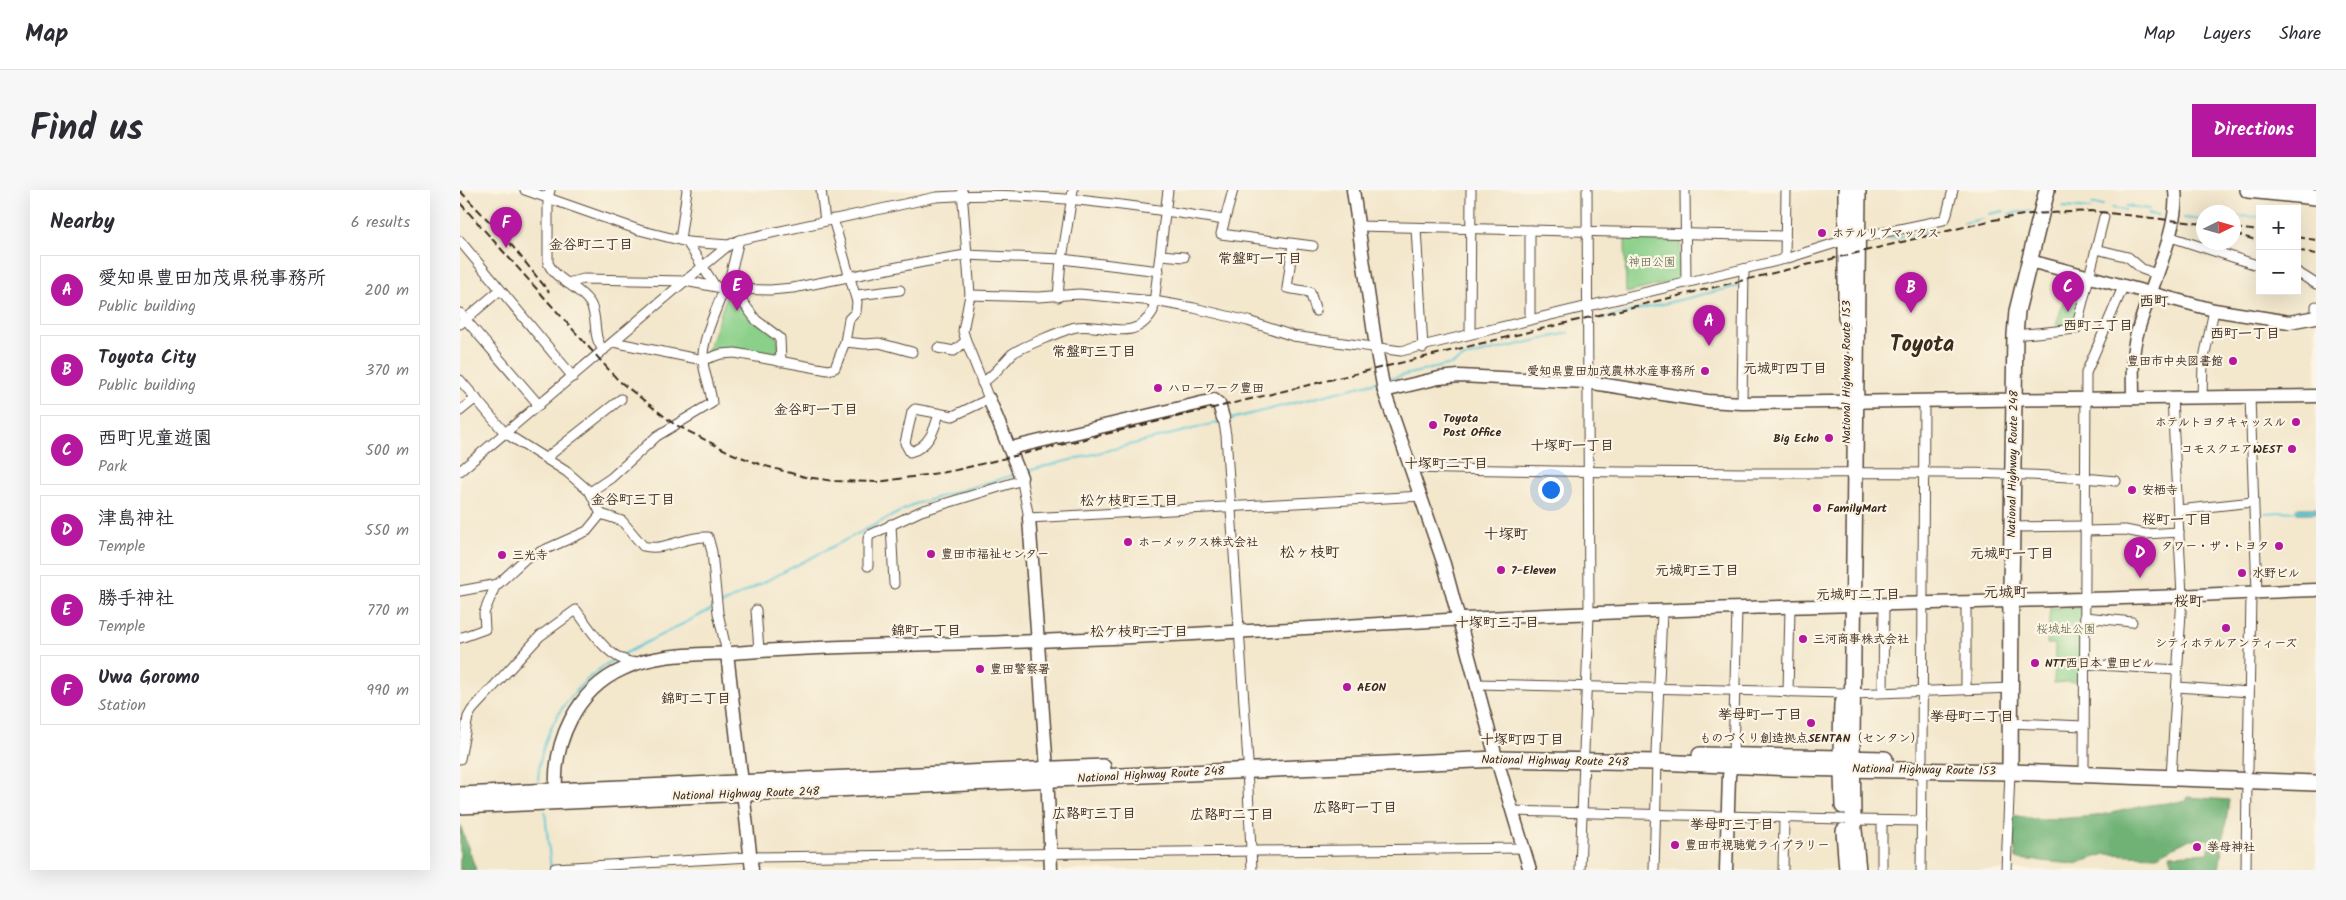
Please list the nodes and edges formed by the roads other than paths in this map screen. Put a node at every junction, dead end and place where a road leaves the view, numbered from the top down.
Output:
1 (525, 190) edge
2 (687, 190) edge
3 (821, 190) edge
4 (1168, 190) edge
5 (1233, 190) edge
6 (1352, 190) edge
7 (1471, 190) edge
8 (1587, 190) edge
9 (1685, 190) edge
10 (1786, 190) edge
11 (1846, 190) edge
12 (1858, 190) edge
13 (1953, 190) edge
14 (2047, 190) edge
15 (2175, 190) edge
16 (2248, 190) edge
17 (2253, 190) edge
18 (962, 192) edge
19 (1072, 194) edge
20 (549, 195) edge
21 (2316, 197) edge
22 (1166, 210) junction
23 (2104, 217) dead end
24 (829, 220) junction
25 (1224, 220) junction
26 (1357, 226) junction
27 (1416, 228) junction
28 (1471, 229) junction
29 (1530, 230) junction
30 (1588, 231) junction
31 (1686, 234) junction
32 (1785, 236) junction
33 (2168, 236) junction
34 (1851, 239) junction
35 (738, 240) junction
36 (460, 241) edge
37 (683, 241) junction
38 (1293, 244) junction
39 (729, 245) junction
40 (1313, 246) dead end
41 (2096, 249) junction
42 (966, 255) junction
43 (1161, 255) junction
44 (1184, 257) dead end
45 (1062, 259) junction
46 (1785, 259) junction
47 (2030, 261) junction
48 (2256, 265) edge
49 (703, 267) junction
50 (1744, 269) junction
51 (1159, 272) junction
52 (2156, 274) junction
53 (2301, 275) edge
54 (849, 276) junction
55 (2090, 277) junction
56 (685, 281) junction
57 (567, 283) junction
58 (1686, 283) junction
59 (2316, 284) edge
60 (2123, 287) junction
61 (725, 288) junction
62 (500, 290) junction
63 (900, 290) dead end
64 (2150, 294) junction
65 (857, 295) junction
66 (970, 295) junction
67 (1058, 297) junction
68 (1154, 301) junction
69 (2316, 306) edge
70 (1587, 307) junction
71 (2214, 310) junction
72 (1316, 311) dead end
73 (2316, 312) edge
74 (2316, 317) edge
75 (462, 319) edge
76 (1530, 319) junction
77 (1470, 334) junction
78 (2015, 335) junction
79 (613, 342) junction
80 (845, 342) junction
81 (966, 342) junction
82 (1376, 347) junction
83 (938, 348) dead end
84 (1423, 348) junction
85 (604, 350) junction
86 (912, 352) dead end
87 (703, 360) junction
88 (781, 362) junction
89 (573, 377) junction
90 (460, 380) edge
91 (1587, 382) junction
92 (982, 383) junction
93 (1384, 391) junction
94 (2316, 396) edge
95 (2172, 397) junction
96 (2202, 397) junction
97 (2250, 397) junction
98 (476, 398) junction
99 (622, 398) dead end
100 (2133, 398) junction
101 (989, 399) junction
102 (2087, 399) junction
103 (2013, 400) junction
104 (1851, 401) junction
105 (1924, 402) junction
106 (1742, 403) junction
107 (539, 405) junction
108 (460, 411) edge
109 (938, 413) junction
110 (1224, 421) joint
111 (505, 434) junction
112 (1011, 448) junction
113 (546, 458) junction
114 (1412, 468) junction
115 (460, 470) edge
116 (1587, 471) junction
117 (1850, 472) junction
118 (1924, 472) junction
119 (2013, 474) junction
120 (1022, 478) junction
121 (2085, 478) junction
122 (2116, 481) dead end
123 (590, 492) junction
124 (1422, 496) junction
125 (2253, 502) junction
126 (1231, 507) junction
127 (2178, 510) junction
128 (601, 514) junction
129 (1029, 518) junction
130 (891, 524) junction
131 (2013, 527) junction
132 (2085, 529) junction
133 (2179, 532) junction
134 (868, 566) dead end
135 (496, 584) junction
136 (894, 584) dead end
137 (2316, 590) edge
138 (460, 591) edge
139 (2254, 592) junction
140 (2182, 596) junction
141 (2011, 600) junction
142 (2084, 600) junction
143 (1924, 603) junction
144 (1966, 603) junction
145 (1849, 604) junction
146 (1884, 604) junction
147 (1790, 608) junction
148 (1737, 609) junction
149 (756, 610) dead end
150 (1662, 612) junction
151 (1588, 615) junction
152 (2086, 617) junction
153 (1459, 620) junction
154 (2132, 622) dead end
155 (1238, 632) junction
156 (460, 638) edge
157 (1038, 641) junction
158 (759, 650) junction
159 (727, 653) junction
160 (638, 663) junction
161 (2083, 664) junction
162 (2177, 670) junction
163 (1477, 684) junction
164 (1586, 687) junction
165 (2177, 687) junction
166 (2012, 688) junction
167 (1660, 689) junction
168 (1966, 689) junction
169 (1923, 690) junction
170 (1735, 691) junction
171 (1788, 692) junction
172 (1883, 692) junction
173 (2249, 692) junction
174 (1848, 694) junction
175 (2011, 723) junction
176 (2084, 726) junction
177 (1496, 754) junction
178 (1584, 756) junction
179 (1657, 758) junction
180 (460, 759) edge
181 (1732, 761) junction
182 (1847, 764) junction
183 (1922, 764) junction
184 (1247, 765) junction
185 (2084, 766) junction
186 (2011, 767) junction
187 (2171, 772) junction
188 (2316, 773) edge
189 (2247, 774) junction
190 (1048, 775) junction
191 (2316, 783) edge
192 (744, 788) junction
193 (556, 791) junction
194 (460, 795) edge
195 (460, 806) edge
196 (1512, 811) junction
197 (1583, 812) junction
198 (1656, 814) junction
199 (1728, 816) junction
200 (1784, 818) junction
201 (1848, 819) junction
202 (1882, 821) junction
203 (1922, 821) junction
204 (1523, 848) junction
205 (1251, 852) junction
206 (1052, 854) junction
207 (751, 864) edge
208 (555, 868) dead end
209 (1051, 870) edge
210 (1252, 870) edge
211 (1530, 870) edge
212 (1580, 870) edge
213 (1654, 870) edge
214 (1726, 870) edge
215 (1783, 870) edge
216 (1847, 870) edge
217 (1858, 870) edge
218 (1882, 870) edge
219 (1921, 870) edge
220 (2006, 870) edge
221 (2246, 870) edge

1 - 20 street
2 - 37 street
3 - 24 street
4 - 22 street
5 - 25 street
6 - 26 street
7 - 28 street
8 - 30 street
9 - 31 street
10 - 32 street
11 - 34 highway, National Highway Route 153
12 - 34 highway, National Highway Route 153
13 - 34 street
14 - 47 highway, National Highway Route 248
15 - 33 street
16 - 17 highway
17 - 21 highway
18 - 19 street
18 - 24 street
18 - 42 street
19 - 22 street
19 - 45 street
20 - 37 street
20 - 57 street
22 - 25 street
22 - 43 street
23 - 41 street
24 - 35 street
24 - 54 street
25 - 38 street
26 - 27 street
26 - 82 street
27 - 28 street
27 - 84 street
28 - 29 street
28 - 77 street
29 - 30 street
29 - 76 street
30 - 31 street
30 - 70 street
31 - 32 street
31 - 58 street
32 - 46 street
33 - 48 street
33 - 52 street
34 - 46 street
34 - 104 highway, National Highway Route 153
35 - 39 street
35 - 61 street
36 - 62 street
37 - 39 street
37 - 49 street
38 - 40 street
38 - 72 street
39 - 49 street
41 - 52 street
41 - 55 street
42 - 45 street
42 - 54 street
42 - 66 street
43 - 44 street
43 - 51 street
45 - 51 street
45 - 67 street
46 - 50 street
47 - 55 street
47 - 78 highway, National Highway Route 248
49 - 56 street
49 - 61 street
50 - 58 street
50 - 106 street
51 - 68 street
52 - 64 street
53 - 59 street
54 - 61 street
54 - 65 street
55 - 60 street
55 - 78 street
56 - 57 street
56 - 61 street
56 - 79 street
57 - 85 street
58 - 70 street
60 - 64 street
60 - 102 street
61 - 87 street
61 - 88 street
62 - 75 street
62 - 89 street
63 - 65 street
64 - 71 street
64 - 100 street
65 - 80 street
66 - 67 street
66 - 81 street
67 - 68 street
68 - 82 street
68 - 92 street
69 - 73 street
70 - 76 street
70 - 91 street
71 - 74 street
71 - 96 street
75 - 107 street
76 - 77 street
77 - 84 street
78 - 103 highway, National Highway Route 248
79 - 85 street
79 - 87 street
80 - 86 street
80 - 88 street
81 - 83 street
81 - 92 street
82 - 84 street
82 - 93 street
85 - 89 street
87 - 88 street
87 - 123 street
89 - 107 street
90 - 98 street
91 - 93 street
91 - 106 street
91 - 116 street
92 - 101 street
93 - 114 street
94 - 97 street
95 - 96 street
95 - 100 street
95 - 127 street
96 - 97 street
97 - 125 street
98 - 108 street
98 - 111 street
99 - 113 street
100 - 102 street
101 - 109 street
101 - 112 street
102 - 103 street
102 - 121 street
103 - 105 street
103 - 119 highway, National Highway Route 248
104 - 105 street
104 - 106 street
104 - 117 highway, National Highway Route 153
105 - 118 street
107 - 111 street
109 - 109 street
110 - 112 street
110 - 126 street
111 - 113 street
111 - 115 street
112 - 120 street
113 - 123 street
114 - 116 street
114 - 124 street
116 - 117 street
116 - 151 street
117 - 118 street
117 - 145 highway, National Highway Route 153
118 - 119 street
118 - 143 street
119 - 121 street
119 - 131 highway, National Highway Route 248
120 - 129 street
120 - 130 street
121 - 122 street
121 - 132 street
123 - 128 street
124 - 126 street
124 - 153 street
125 - 127 street
125 - 139 street
126 - 129 street
126 - 155 street
127 - 133 street
128 - 135 street
128 - 159 street
129 - 157 street
130 - 134 street
130 - 136 street
131 - 132 street
131 - 141 highway, National Highway Route 248
132 - 133 street
132 - 142 street
133 - 140 street
135 - 138 street
135 - 156 street
137 - 139 street
139 - 140 street
139 - 173 street
140 - 142 street
140 - 162 street
141 - 142 street
141 - 144 street
141 - 166 highway, National Highway Route 248
142 - 152 street
143 - 144 street
143 - 146 street
143 - 169 street
144 - 168 street
145 - 146 street
145 - 147 street
145 - 174 highway, National Highway Route 153
146 - 172 street
147 - 148 street
147 - 171 street
148 - 150 street
148 - 170 street
149 - 158 street
150 - 151 street
150 - 167 street
151 - 153 street
151 - 164 street
152 - 154 street
152 - 161 street
153 - 155 street
153 - 163 street
155 - 157 street
155 - 184 street
157 - 158 street
157 - 190 street
158 - 159 street
159 - 160 street
159 - 192 street
160 - 180 street
160 - 193 street
161 - 162 street
161 - 176 street
162 - 165 street
163 - 164 street
163 - 177 street
164 - 167 street
164 - 178 street
165 - 173 street
165 - 187 street
166 - 168 street
166 - 175 highway, National Highway Route 248
167 - 170 street
167 - 179 street
168 - 169 street
169 - 172 street
169 - 183 street
170 - 171 street
170 - 181 street
171 - 174 street
172 - 174 street
173 - 189 street
174 - 182 highway, National Highway Route 153
175 - 176 street
175 - 186 highway, National Highway Route 248
176 - 185 street
177 - 178 highway, National Highway Route 248
177 - 184 highway, National Highway Route 248
177 - 196 street
178 - 179 highway, National Highway Route 248
178 - 197 street
179 - 181 highway, National Highway Route 248
179 - 198 street
181 - 182 highway, National Highway Route 248
181 - 199 street
182 - 183 highway, National Highway Route 153
182 - 201 highway
183 - 186 highway, National Highway Route 153
183 - 203 street
184 - 190 highway, National Highway Route 248
184 - 205 street
185 - 186 highway, National Highway Route 153
185 - 187 highway, National Highway Route 153
186 - 187 highway, National Highway Route 153
186 - 220 street
187 - 189 highway, National Highway Route 153
188 - 189 highway, National Highway Route 153
189 - 191 highway, National Highway Route 153
189 - 221 street
190 - 192 highway, National Highway Route 248
190 - 206 street
192 - 193 highway, National Highway Route 248
192 - 195 highway, National Highway Route 248
192 - 207 street
193 - 194 highway, National Highway Route 248
196 - 197 street
196 - 204 street
197 - 198 street
197 - 212 street
198 - 199 street
198 - 213 street
199 - 200 street
199 - 214 street
200 - 201 street
200 - 215 street
201 - 202 street
201 - 216 highway
201 - 217 highway
202 - 203 street
202 - 218 street
203 - 219 street
204 - 205 street
204 - 211 street
205 - 206 street
205 - 210 street
206 - 207 street
206 - 209 street
207 - 208 street

